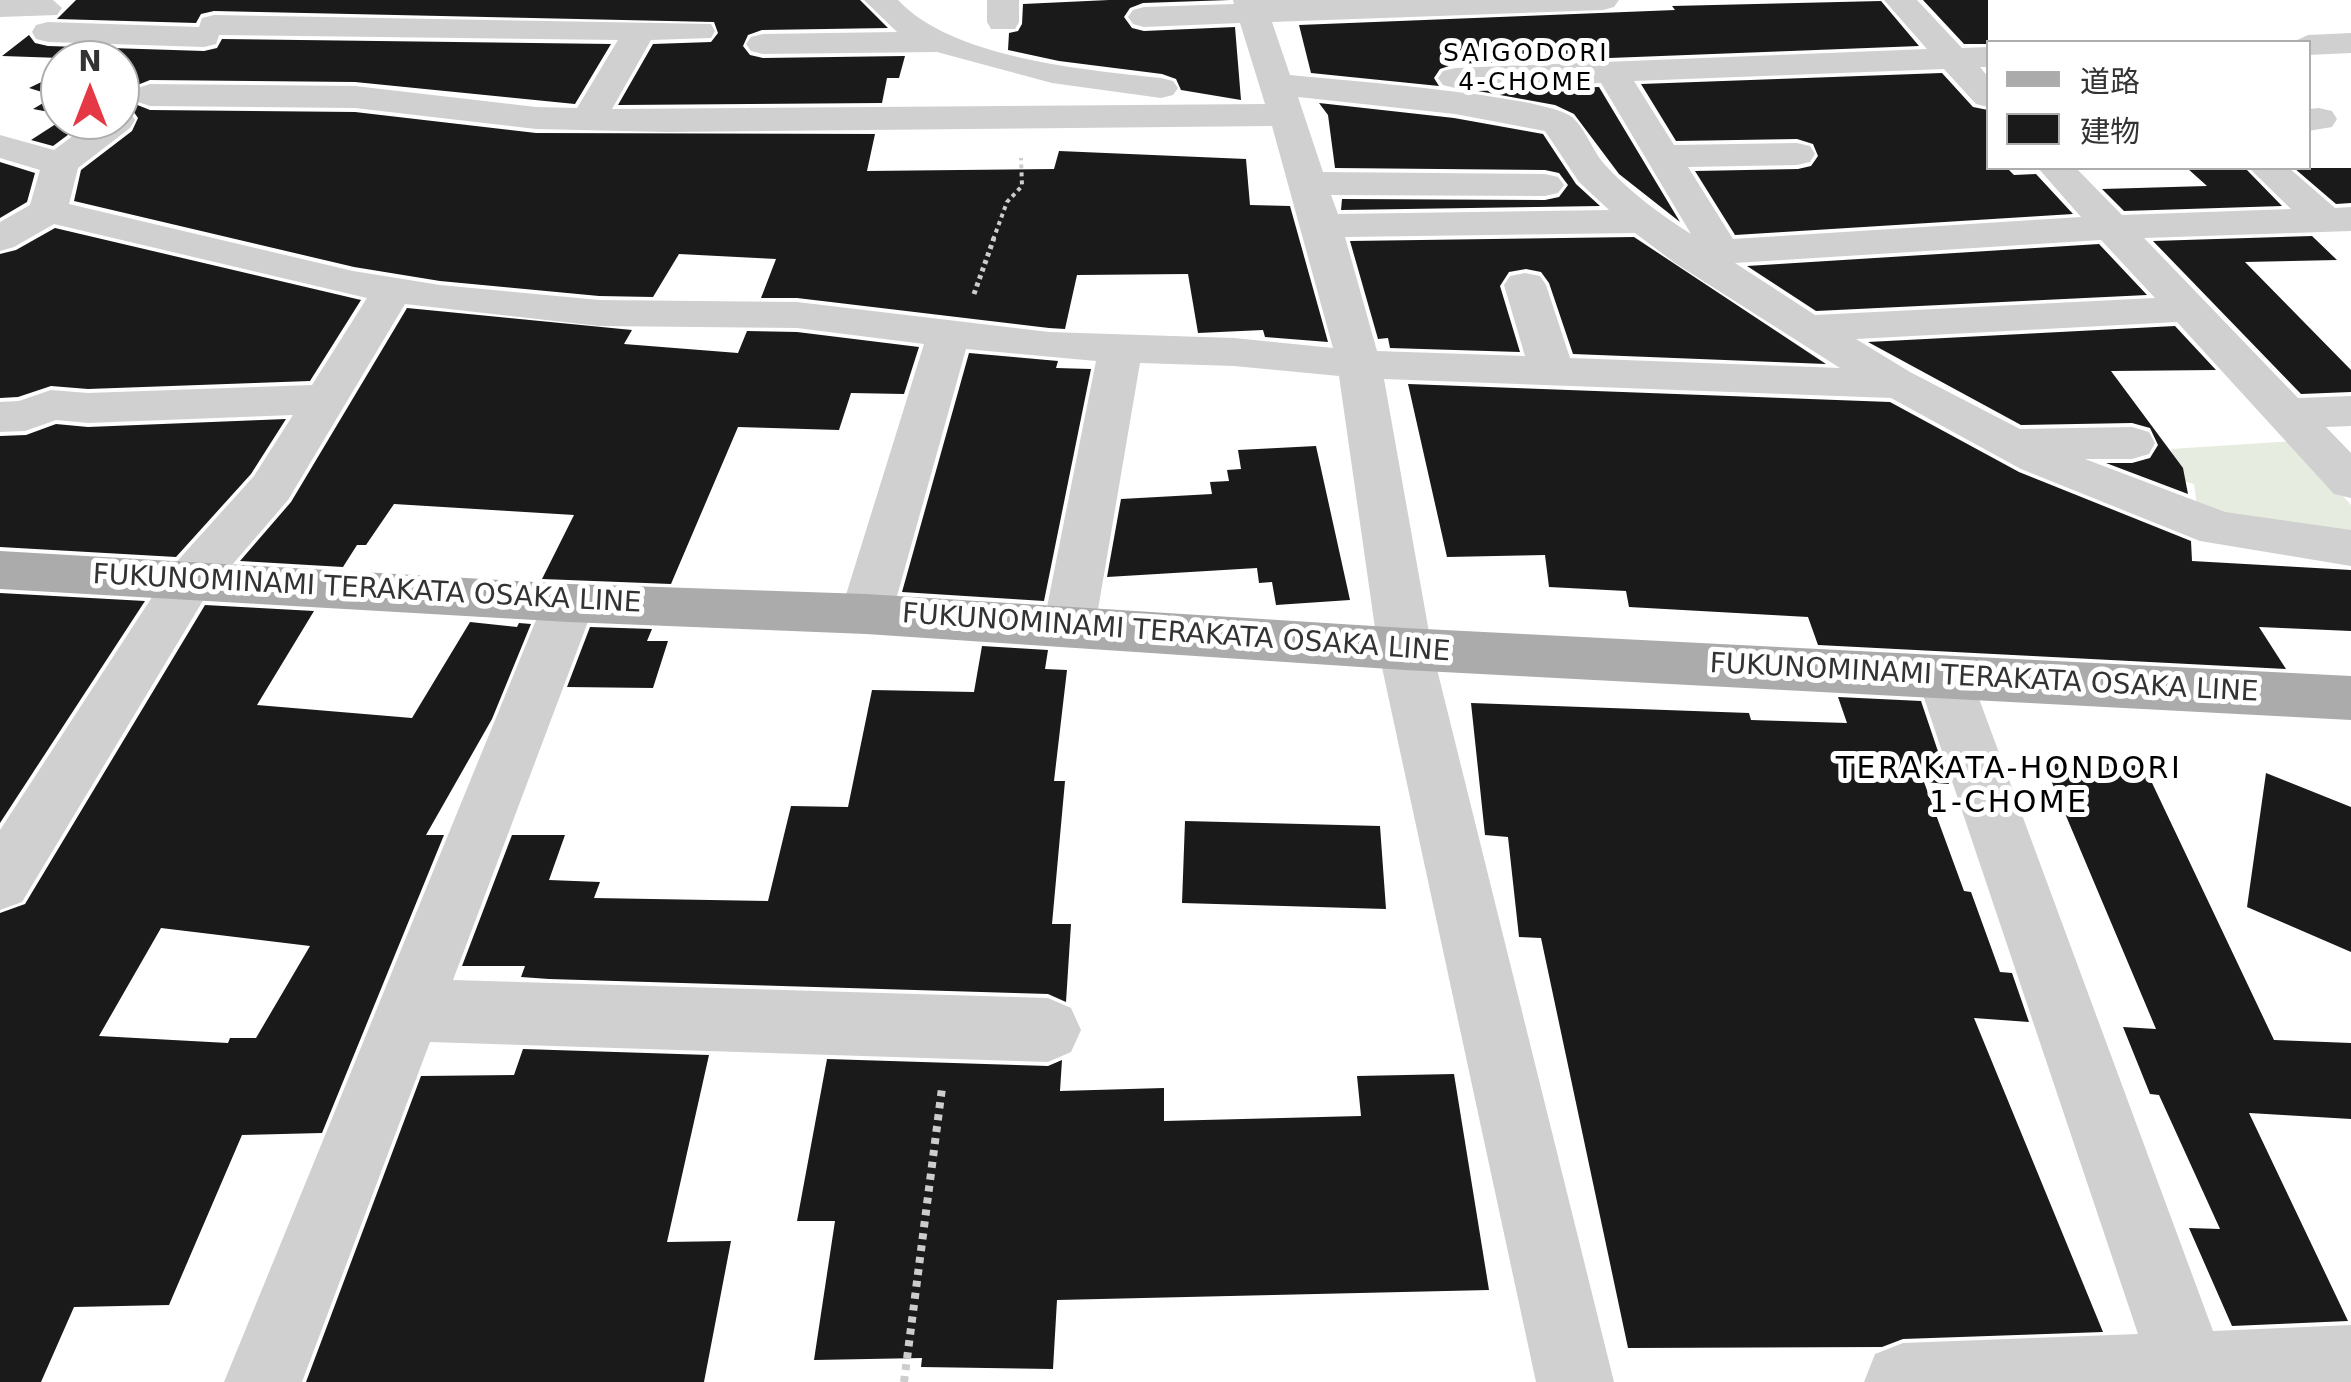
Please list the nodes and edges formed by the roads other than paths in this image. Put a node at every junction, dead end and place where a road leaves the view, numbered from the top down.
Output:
1 (880, 0) edge
2 (1604, 0) edge
3 (1900, 0) edge
4 (0, 7) edge
5 (1251, 7) edge
6 (1144, 17) dead end
7 (219, 21) edge
8 (640, 30) junction
9 (699, 31) dead end
10 (938, 42) junction
11 (2326, 44) edge
12 (1229, 50) dead end
13 (1986, 57) edge
14 (1951, 58) junction
15 (2351, 69) edge
16 (1612, 72) junction
17 (1276, 85) junction
18 (150, 95) junction
19 (1986, 96) edge
20 (140, 103) edge
21 (744, 118) junction
22 (590, 120) junction
23 (91, 140) edge
24 (0, 146) edge
25 (1796, 154) dead end
26 (1662, 156) junction
27 (60, 164) junction
28 (2058, 170) edge
29 (2270, 170) edge
30 (1545, 185) dead end
31 (1314, 205) junction
32 (48, 211) junction
33 (2338, 219) edge
34 (1644, 221) junction
35 (2112, 227) junction
36 (1, 237) edge
37 (1705, 253) junction
38 (1525, 285) dead end
39 (393, 290) junction
40 (2185, 309) junction
41 (1807, 329) junction
42 (953, 336) junction
43 (1120, 350) junction
44 (1359, 364) junction
45 (1552, 371) junction
46 (1900, 384) junction
47 (328, 400) junction
48 (2351, 412) edge
49 (2285, 413) junction
50 (0, 417) edge
51 (2006, 443) junction
52 (2132, 443) dead end
53 (2351, 482) edge
54 (2351, 548) edge
55 (0, 570) edge
56 (189, 581) junction
57 (569, 602) junction
58 (866, 614) junction
59 (1069, 627) junction
60 (1406, 649) junction
61 (1944, 678) junction
62 (2351, 698) edge
63 (0, 883) edge
64 (410, 1010) junction
65 (1048, 1030) dead end
66 (2351, 1364) edge
67 (2189, 1370) junction
68 (1932, 1381) edge
69 (263, 1382) edge
70 (1575, 1382) edge
71 (1902, 1382) edge

1 - 10 street
2 - 5 street
3 - 14 street
4 - 7 street
5 - 6 street
5 - 17 street
7 - 8 street
7 - 18 street
8 - 9 street
8 - 22 street
10 - 17 street
10 - 21 street
11 - 15 street
12 - 17 street
13 - 14 street
14 - 16 street
14 - 19 street
16 - 17 street
16 - 26 street
17 - 21 street
17 - 31 street
17 - 34 street
18 - 20 street
18 - 22 street
21 - 22 street
23 - 27 street
24 - 27 street
25 - 26 street
26 - 37 street
27 - 32 street
28 - 35 street
29 - 33 street
30 - 31 street
31 - 34 street
31 - 44 street
32 - 36 street
32 - 39 street
33 - 35 street
34 - 37 street
35 - 37 street
35 - 40 street
37 - 41 street
38 - 45 street
39 - 42 street
39 - 47 street
40 - 41 street
40 - 49 street
41 - 46 street
42 - 43 street
42 - 58 street
43 - 44 street
43 - 59 street
44 - 45 street
44 - 60 street
45 - 46 street
46 - 51 street
47 - 50 street
47 - 56 street
48 - 49 street
49 - 53 street
51 - 52 street
51 - 54 street
55 - 56 main road, FUKUNOMINAMI TERAKATA OSAKA LINE
56 - 57 main road, FUKUNOMINAMI TERAKATA OSAKA LINE
56 - 63 street
57 - 58 main road, FUKUNOMINAMI TERAKATA OSAKA LINE
57 - 64 street
58 - 59 main road, FUKUNOMINAMI TERAKATA OSAKA LINE
59 - 60 main road, FUKUNOMINAMI TERAKATA OSAKA LINE
60 - 61 main road, FUKUNOMINAMI TERAKATA OSAKA LINE
60 - 70 street
61 - 62 main road, FUKUNOMINAMI TERAKATA OSAKA LINE
61 - 67 street
64 - 65 street
64 - 69 street
66 - 67 street
67 - 68 street
68 - 71 street

